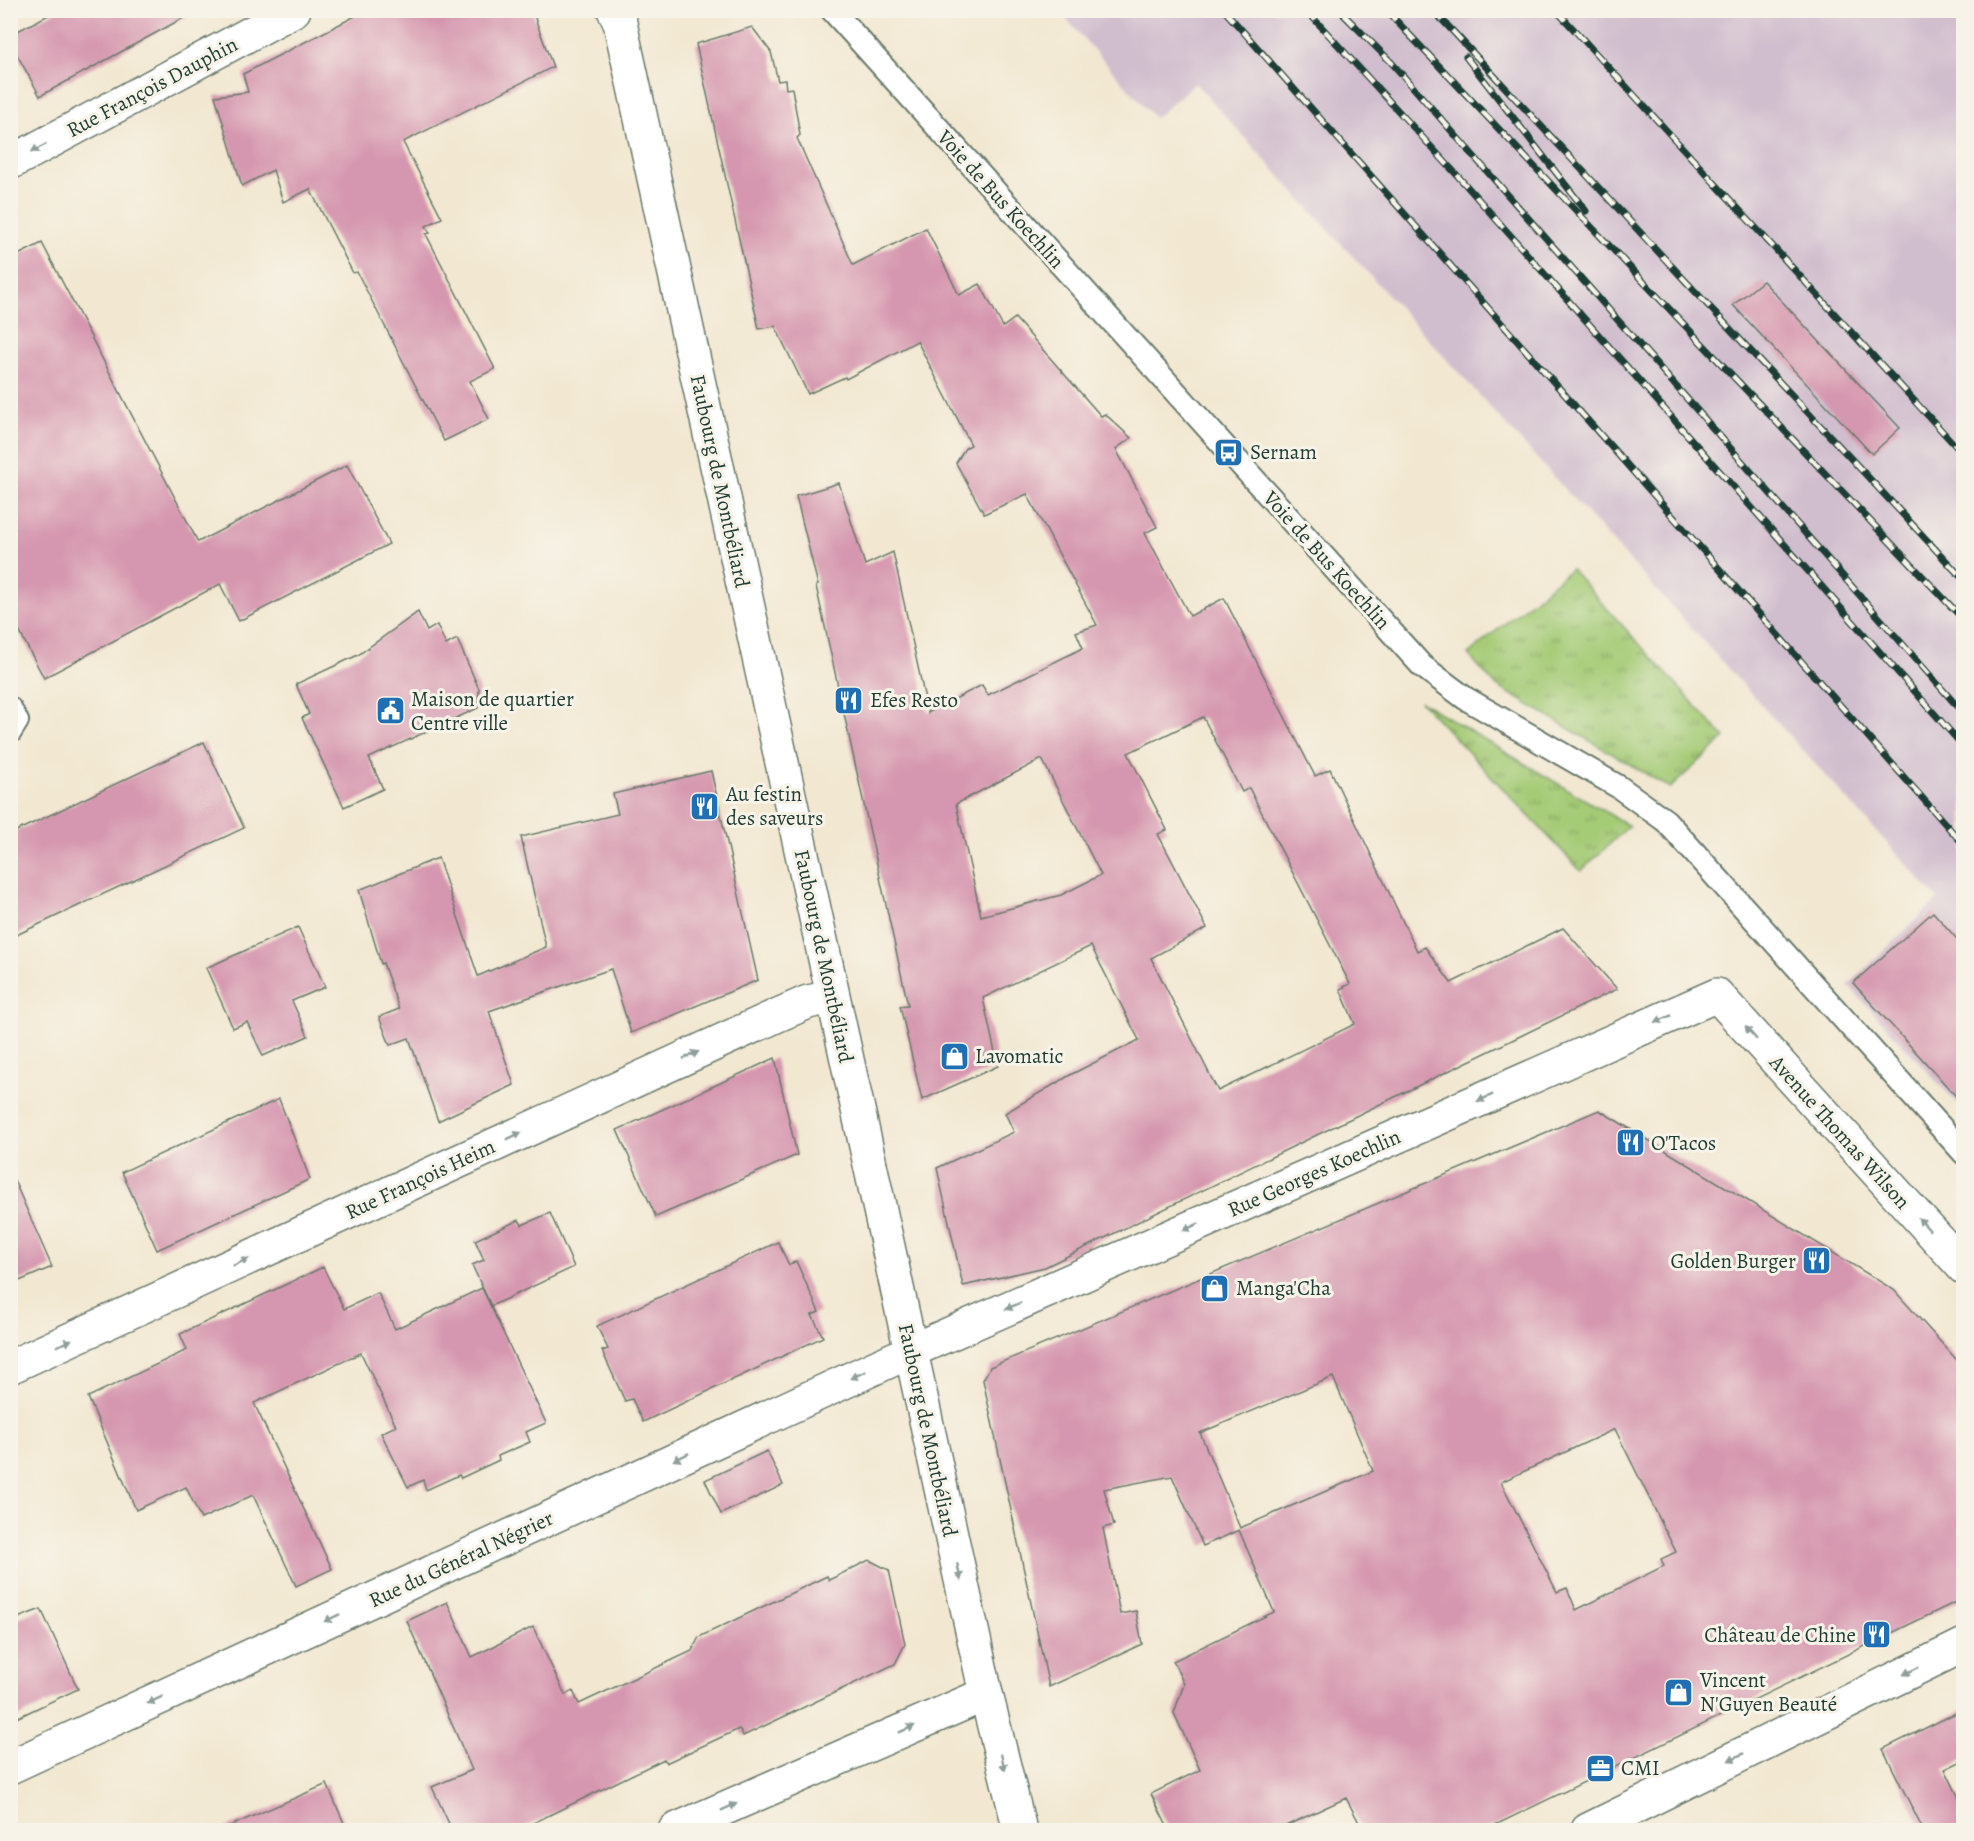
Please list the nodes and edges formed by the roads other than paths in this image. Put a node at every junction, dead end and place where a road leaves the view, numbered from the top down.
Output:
1 (294, 10) edge
2 (614, 10) edge
3 (832, 10) edge
4 (10, 163) edge
5 (10, 709) edge
6 (10, 732) edge
7 (1717, 995) joint
8 (832, 997) junction
9 (1964, 1153) edge
10 (1964, 1268) edge
11 (911, 1351) junction
12 (10, 1367) edge
13 (1964, 1645) edge
14 (986, 1694) junction
15 (10, 1767) edge
16 (675, 1830) edge
17 (1020, 1830) edge
18 (1588, 1830) edge

1 -> 4 street, Rue François Dauphin
2 - 8 street, Faubourg de Montbéliard
3 - 9 lane, Voie de Bus Koechlin
5 - 6 lane
10 -> 7 street, Avenue Thomas Wilson
7 -> 11 street, Rue Georges Koechlin
8 - 11 street, Faubourg de Montbéliard
12 -> 8 street, Rue François Heim
11 -> 14 street, Faubourg de Montbéliard
11 -> 15 street, Rue du Général Négrier
13 -> 18 street
16 -> 14 street
14 -> 17 street, Faubourg de Montbéliard

